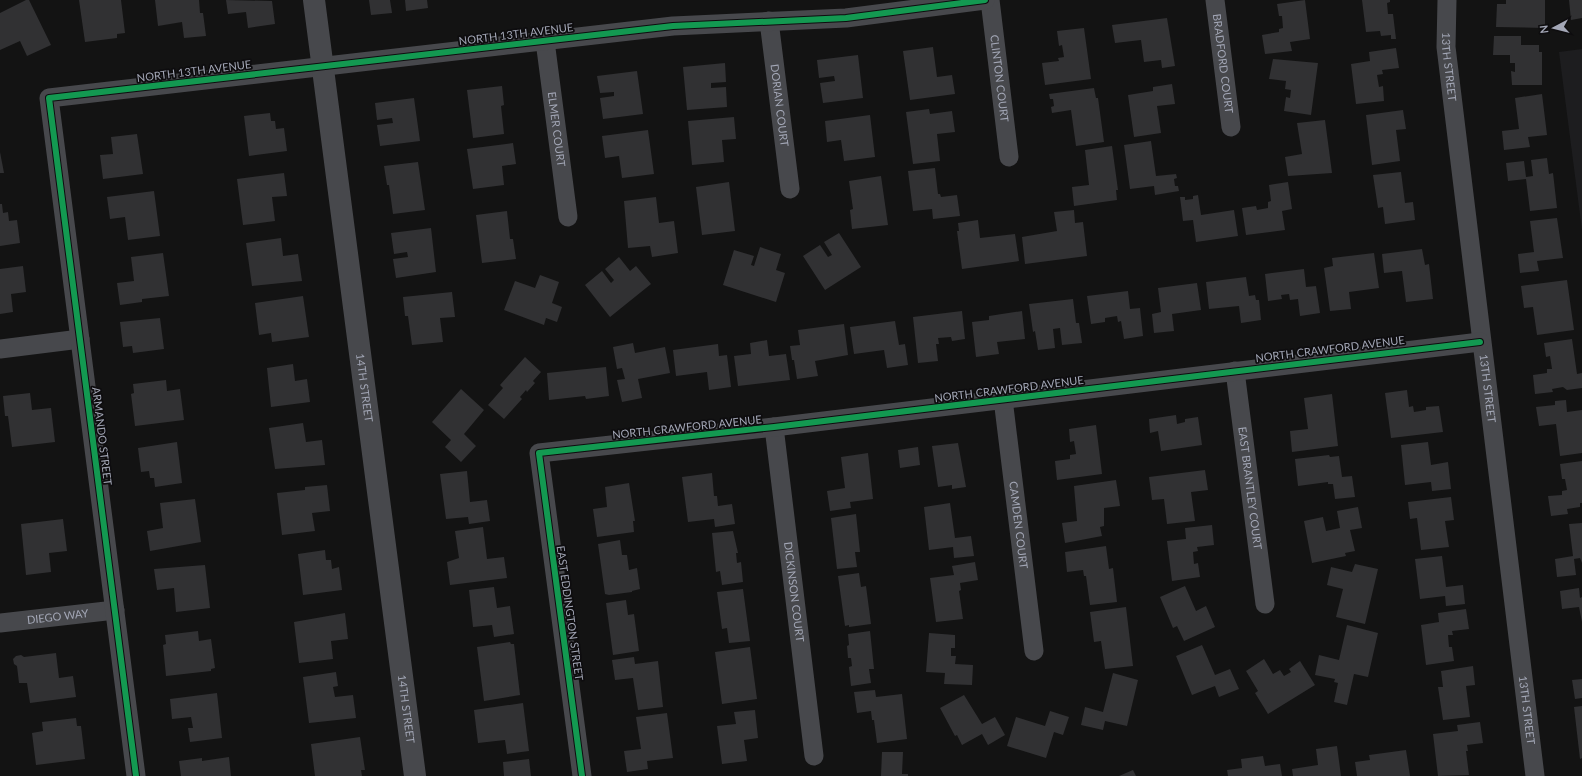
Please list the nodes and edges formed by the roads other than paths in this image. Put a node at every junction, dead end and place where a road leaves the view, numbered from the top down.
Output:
1 (314, 0) edge
2 (985, 0) edge
3 (990, 0) edge
4 (1215, 0) edge
5 (1447, 0) edge
6 (769, 21) junction
7 (545, 41) junction
8 (323, 66) junction
9 (49, 98) joint
10 (1232, 127) dead end
11 (1009, 158) dead end
12 (790, 189) dead end
13 (568, 217) dead end
14 (80, 339) junction
15 (1480, 342) junction
16 (0, 349) edge
17 (1235, 371) junction
18 (1003, 399) junction
19 (774, 427) junction
20 (539, 453) joint
21 (1265, 604) dead end
22 (115, 610) junction
23 (0, 623) edge
24 (1034, 651) dead end
25 (814, 756) dead end
26 (136, 776) edge
27 (415, 776) edge
28 (582, 776) edge
29 (1535, 776) edge

1 - 8 street, 14TH STREET
2 - 6 street, NORTH 13TH AVENUE
3 - 11 street, CLINTON COURT
4 - 10 street, BRADFORD COURT
5 - 15 street, 13TH STREET
6 - 7 street, NORTH 13TH AVENUE
6 - 12 street, DORIAN COURT
7 - 8 street, NORTH 13TH AVENUE
7 - 13 street, ELMER COURT
8 - 9 street, NORTH 13TH AVENUE
8 - 27 street, 14TH STREET
9 - 14 street, ARMANDO STREET
14 - 16 street
14 - 22 street, ARMANDO STREET
15 - 17 street, NORTH CRAWFORD AVENUE
15 - 29 street, 13TH STREET
17 - 18 street, NORTH CRAWFORD AVENUE
17 - 21 street, EAST BRANTLEY COURT
18 - 19 street, NORTH CRAWFORD AVENUE
18 - 24 street, CAMDEN COURT
19 - 20 street, NORTH CRAWFORD AVENUE
19 - 25 street, DICKINSON COURT
20 - 28 street, EAST EDDINGTON STREET
22 - 23 street, DIEGO WAY
22 - 26 street, ARMANDO STREET

